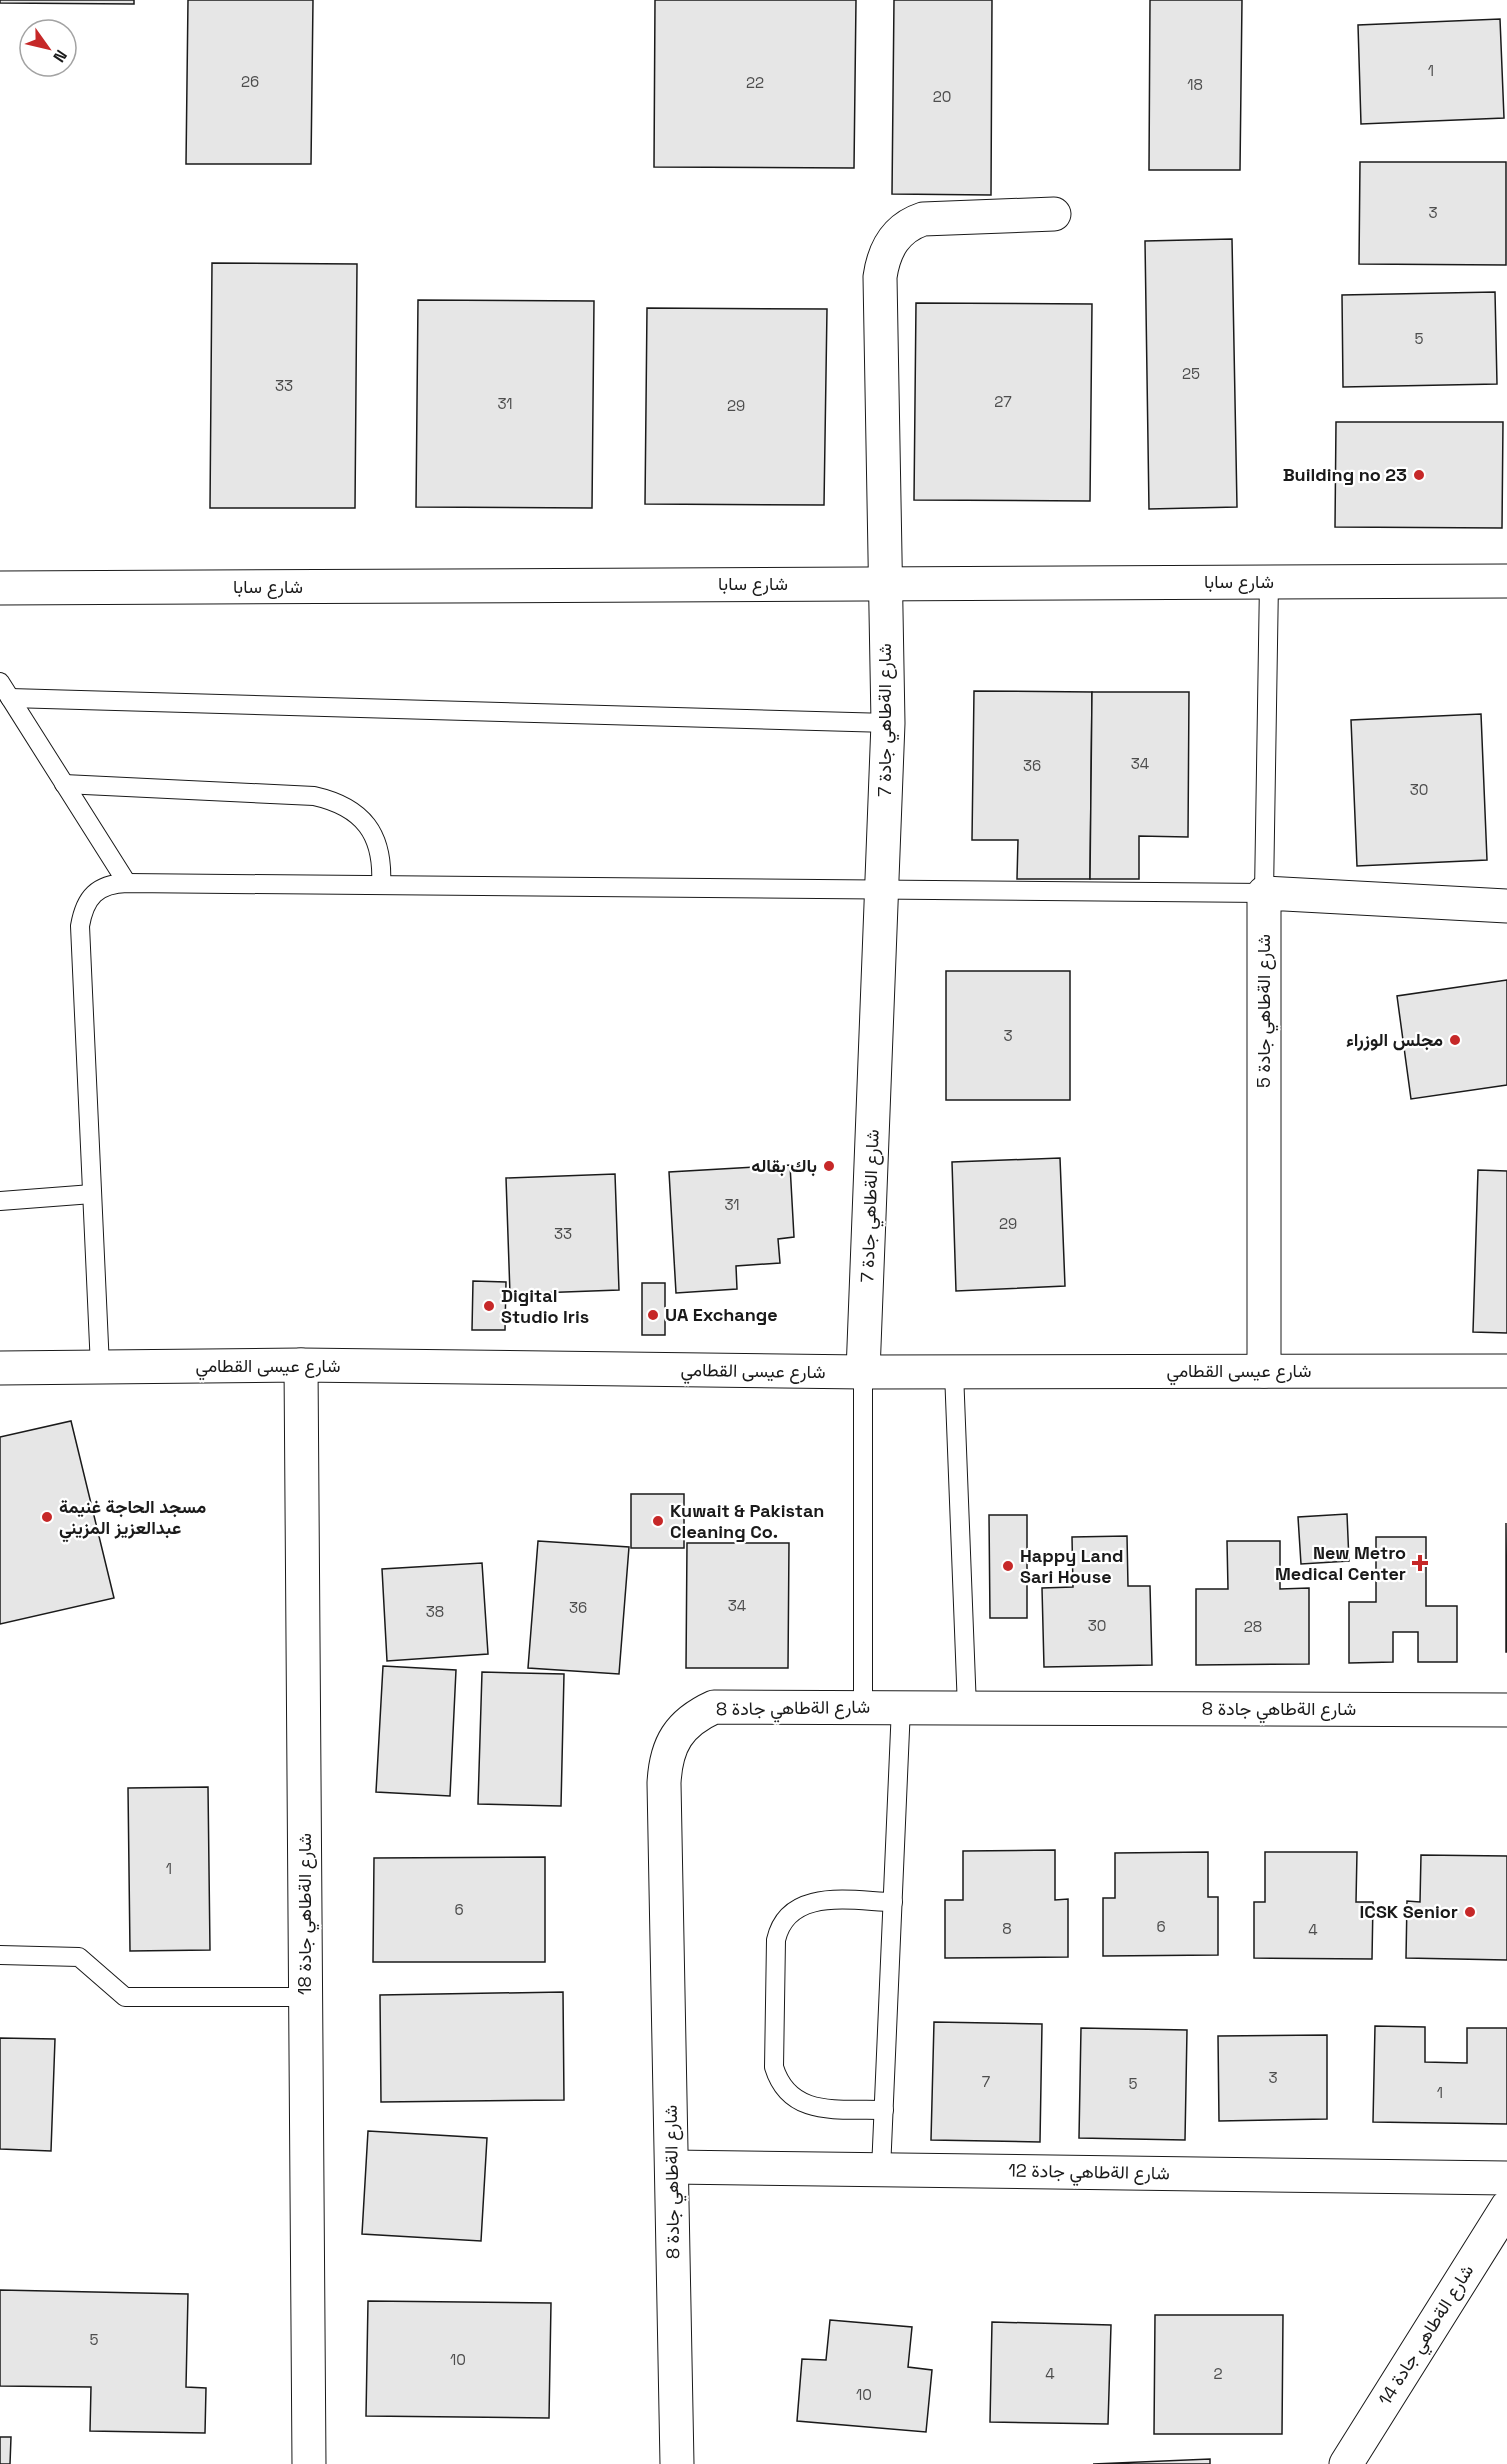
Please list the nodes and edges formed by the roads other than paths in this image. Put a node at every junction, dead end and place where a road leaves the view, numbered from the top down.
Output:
1 (1054, 214) dead end
2 (1507, 581) edge
3 (1269, 582) junction
4 (884, 583) junction
5 (0, 588) edge
6 (5, 690) edge
7 (888, 723) junction
8 (64, 784) junction
9 (127, 883) junction
10 (381, 885) junction
11 (882, 890) junction
12 (1264, 893) junction
13 (1507, 906) edge
14 (92, 1194) junction
15 (0, 1201) edge
16 (301, 1365) junction
17 (100, 1367) junction
18 (0, 1368) edge
19 (1264, 1371) junction
20 (1507, 1371) edge
21 (863, 1372) junction
22 (954, 1372) junction
23 (863, 1707) junction
24 (901, 1707) junction
25 (968, 1708) junction
26 (1507, 1710) edge
27 (893, 1902) junction
28 (0, 1955) edge
29 (306, 1996) junction
30 (884, 2110) junction
31 (672, 2167) junction
32 (881, 2170) junction
33 (1507, 2178) edge
34 (1507, 2207) edge
35 (309, 2464) edge
36 (677, 2464) edge
37 (1346, 2464) edge

1 - 4 street, شارع الةطاهي جادة 7
2 - 3 street, شارع سابا
3 - 4 street, شارع سابا
3 - 12 lane
4 - 5 street, شارع سابا
4 - 7 street, شارع الةطاهي جادة 7
6 - 7 lane
6 - 8 lane
7 - 11 street, شارع الةطاهي جادة 7
8 - 9 lane
8 - 10 lane
9 - 10 lane
9 - 14 lane
10 - 11 lane
11 - 12 lane
11 - 21 street, شارع الةطاهي جادة 7
12 - 13 street
12 - 19 street, شارع الةطاهي جادة 5
14 - 15 lane
14 - 17 lane
16 - 17 street, شارع عيسى القطامي
16 - 21 street, شارع عيسى القطامي
16 - 29 street, شارع الةطاهي جادة 18
17 - 18 street, شارع عيسى القطامي
19 - 20 street, شارع عيسى القطامي
19 - 22 street, شارع عيسى القطامي
21 - 22 street, شارع عيسى القطامي
21 - 23 lane
22 - 25 lane
23 - 24 street, شارع الةطاهي جادة 8
23 - 31 street, شارع الةطاهي جادة 8
24 - 25 street, شارع الةطاهي جادة 8
24 - 27 lane
25 - 26 street, شارع الةطاهي جادة 8
27 - 30 lane
27 - 30 lane
28 - 29 lane
29 - 35 street, شارع الةطاهي جادة 18
30 - 32 lane
31 - 32 street, شارع الةطاهي جادة 12
31 - 36 street, شارع الةطاهي جادة 8
32 - 33 street, شارع الةطاهي جادة 12
34 - 37 street, شارع الةطاهي جادة 14

